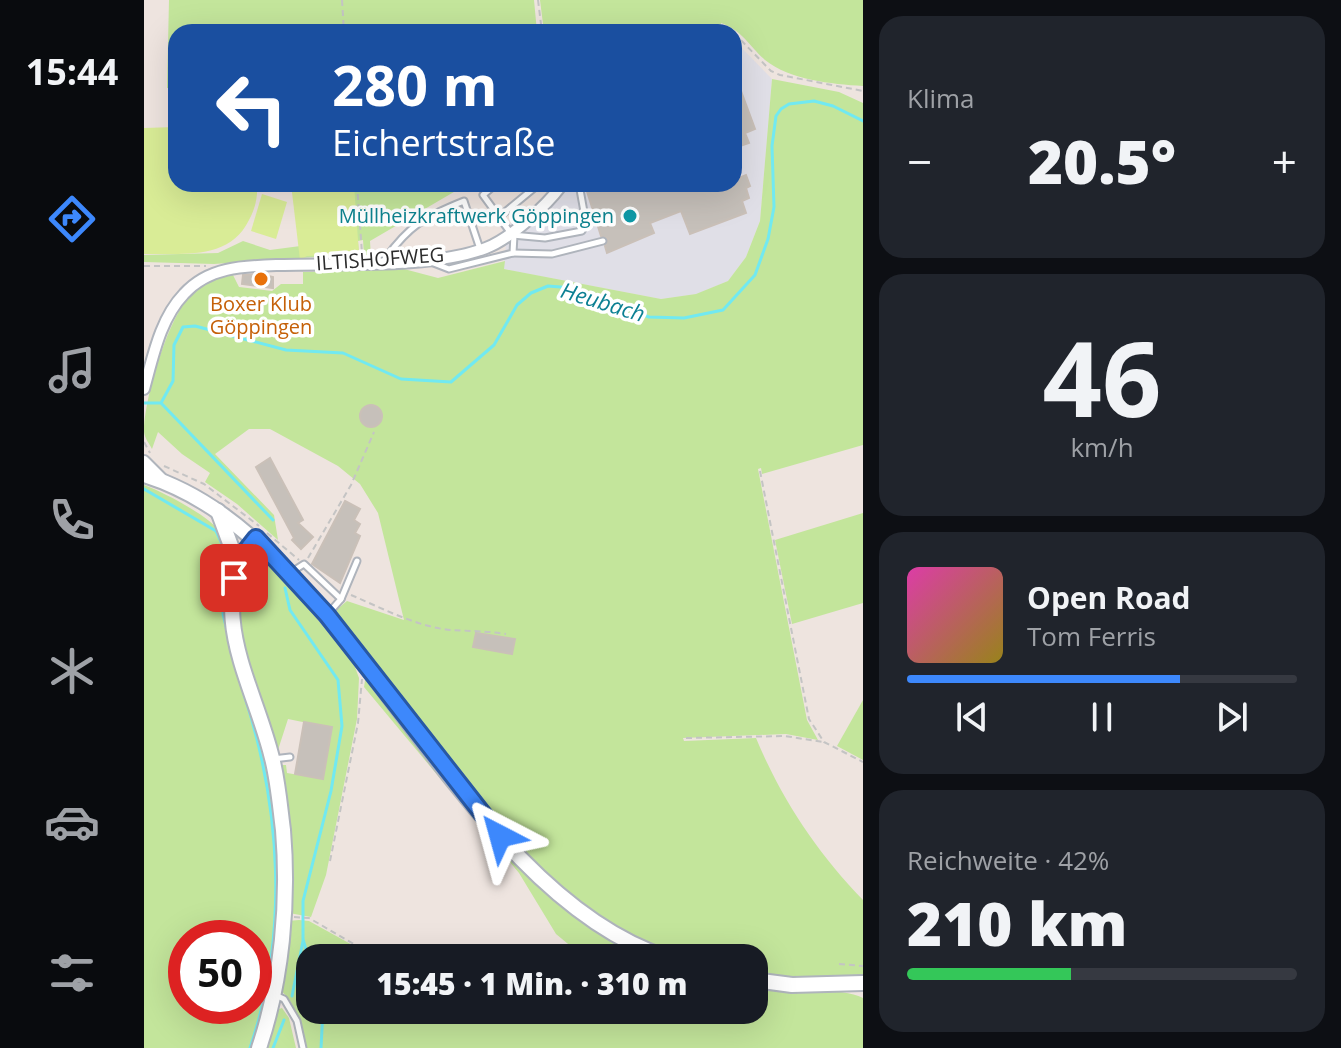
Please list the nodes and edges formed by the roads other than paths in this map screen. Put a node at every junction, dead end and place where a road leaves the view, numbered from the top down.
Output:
1 (487, 192) edge
2 (529, 192) edge
3 (556, 192) edge
4 (580, 192) edge
5 (499, 217) junction
6 (511, 234) junction
7 (603, 241) dead end
8 (481, 249) junction
9 (513, 253) junction
10 (422, 259) junction
11 (383, 262) junction
12 (144, 388) edge
13 (144, 461) edge
14 (144, 475) edge
15 (165, 483) junction
16 (218, 511) junction
17 (256, 538) junction
18 (357, 561) dead end
19 (290, 574) junction
20 (234, 578) junction
21 (344, 596) junction
22 (327, 615) junction
23 (290, 757) dead end
24 (272, 759) junction
25 (638, 944) edge
26 (768, 982) edge
27 (863, 983) edge
28 (273, 995) junction
29 (259, 1048) edge
30 (303, 1048) edge

1 - 5 lane
2 - 5 lane
3 - 6 street, ILTISHOFWEG
4 - 6 lane
5 - 6 lane
6 - 8 street, ILTISHOFWEG
6 - 9 lane
7 - 9 lane
8 - 10 street, ILTISHOFWEG
8 - 11 lane
9 - 10 lane
10 - 11 street, ILTISHOFWEG
11 - 12 street, ILTISHOFWEG
13 - 15 street
14 - 15 main road
15 - 16 main road
16 - 17 main road
16 - 20 main road
17 - 19 main road
17 - 20 main road
18 - 21 lane
19 - 21 lane
19 - 22 main road
20 - 24 main road
21 - 22 lane
22 - 25 main road
23 - 24 lane
24 - 28 main road
26 - 27 main road
28 - 29 main road
28 - 30 lane

